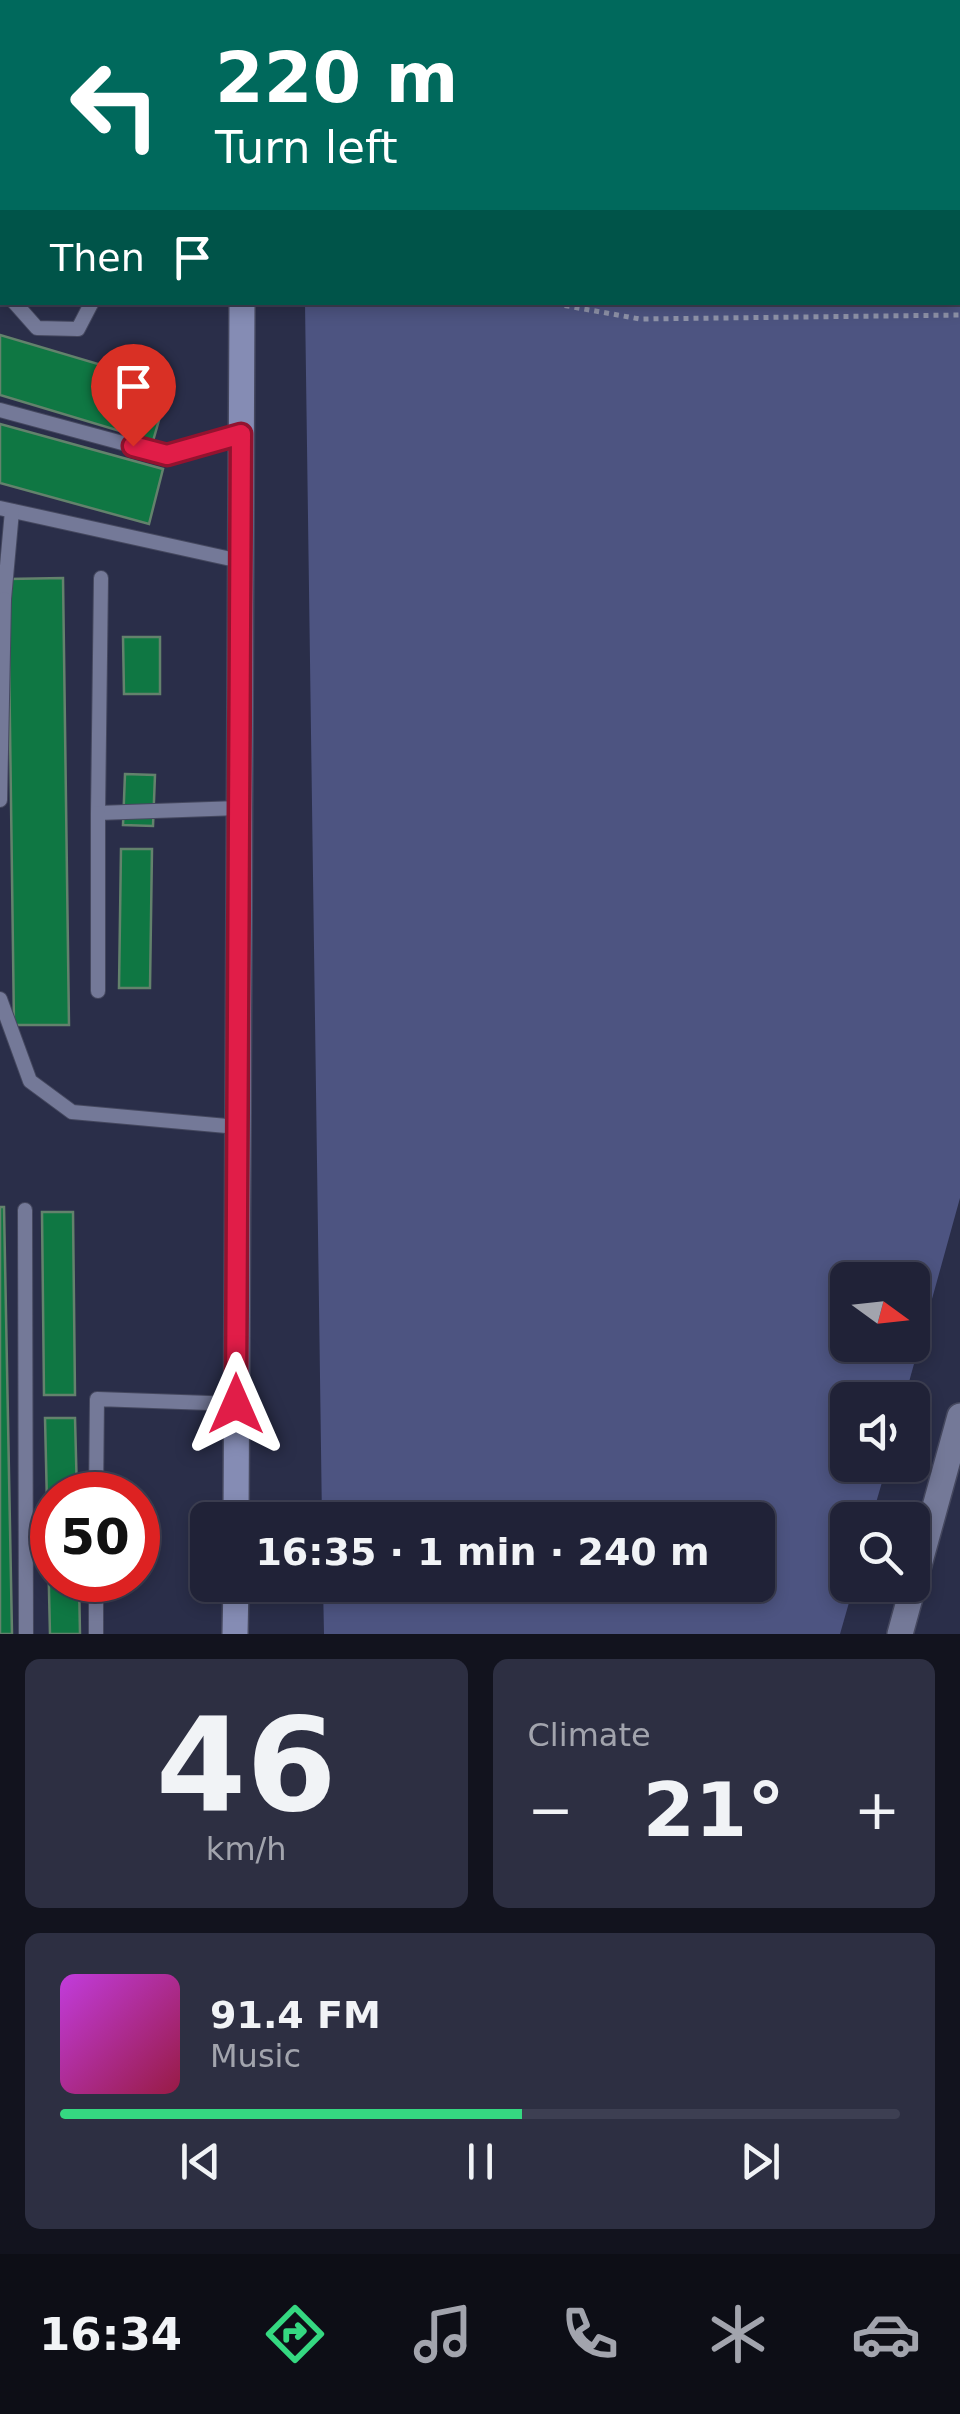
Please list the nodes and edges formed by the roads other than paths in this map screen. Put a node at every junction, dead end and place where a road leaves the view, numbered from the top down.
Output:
1 (17, 305) edge
2 (90, 305) edge
3 (242, 305) edge
4 (0, 410) edge
5 (241, 434) junction
6 (6, 510) edge
7 (240, 560) junction
8 (101, 578) dead end
9 (2, 600) edge
10 (1, 692) edge
11 (0, 784) edge
12 (0, 800) edge
13 (239, 808) junction
14 (98, 812) junction
15 (98, 991) dead end
16 (0, 998) edge
17 (238, 1127) junction
18 (25, 1210) dead end
19 (236, 1404) junction
20 (960, 1416) edge
21 (96, 1472) edge
22 (236, 1502) edge
23 (96, 1602) edge
24 (236, 1602) edge
25 (26, 1634) edge
26 (96, 1634) edge
27 (235, 1634) edge
28 (900, 1634) edge

1 - 2 lane
3 - 5 main road
4 - 5 lane
5 - 7 main road
6 - 7 lane
6 - 9 lane
7 - 13 main road
8 - 14 lane
9 - 10 lane
10 - 11 lane
11 - 12 lane
13 - 14 lane
13 - 17 main road
14 - 15 lane
16 - 17 lane
17 - 19 main road
18 - 25 lane
19 - 21 lane
19 - 22 main road
20 - 28 street
23 - 26 lane
24 - 27 main road

